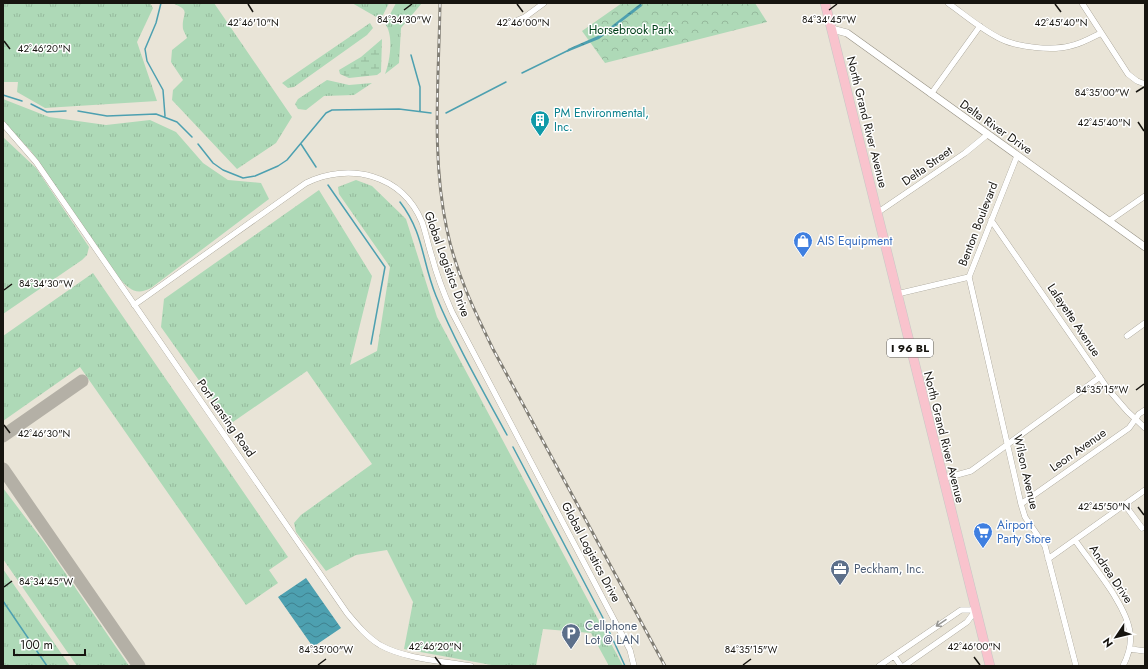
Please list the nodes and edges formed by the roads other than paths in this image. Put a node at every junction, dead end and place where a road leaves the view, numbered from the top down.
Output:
1 (544, 3) edge
2 (825, 3) edge
3 (948, 3) edge
4 (1082, 3) edge
5 (511, 23) dead end
6 (980, 26) junction
7 (832, 29) junction
8 (1101, 33) junction
9 (1145, 84) edge
10 (931, 94) junction
11 (3, 124) edge
12 (987, 135) junction
13 (1017, 156) junction
14 (1145, 196) edge
15 (877, 213) junction
16 (991, 220) junction
17 (1109, 221) junction
18 (1145, 247) edge
19 (969, 277) junction
20 (897, 294) junction
21 (134, 304) junction
22 (1145, 323) edge
23 (1127, 336) dead end
24 (1100, 377) junction
25 (1145, 410) edge
26 (1136, 420) junction
27 (1145, 428) edge
28 (1008, 443) junction
29 (942, 478) junction
30 (1145, 490) edge
31 (1021, 504) junction
32 (1125, 505) junction
33 (1142, 528) dead end
34 (1075, 540) junction
35 (1048, 559) junction
36 (976, 610) junction
37 (1130, 649) junction
38 (1145, 651) edge
39 (894, 656) junction
40 (471, 666) edge
41 (634, 666) edge
42 (879, 666) edge
43 (902, 666) edge
44 (990, 666) edge
45 (1076, 666) edge
46 (1123, 666) edge

1 - 5 street
2 - 7 main road, North Grand River Avenue / I 96 BL
3 - 6 street
4 - 8 street
6 - 8 street
6 - 10 street
7 - 10 street, Delta River Drive
7 - 15 main road, North Grand River Avenue / I 96 BL
8 - 9 street
10 - 12 street, Delta River Drive
11 - 21 street, Port Lansing Road
12 - 13 street, Delta River Drive
12 - 15 street, Delta Street
13 - 16 street, Benton Boulevard
13 - 17 street, Delta River Drive
14 - 17 street
15 - 20 main road, North Grand River Avenue / I 96 BL
16 - 19 street, Benton Boulevard
16 - 24 street, Lafayette Avenue
17 - 18 street, Delta River Drive
19 - 20 street, Benton Boulevard
19 - 28 street, Wilson Avenue
20 - 29 main road, North Grand River Avenue / I 96 BL
21 - 40 street, Port Lansing Road
21 - 41 street, Global Logistics Drive
22 - 23 street
24 - 26 street, Lafayette Avenue
24 - 28 street
25 - 26 street, Leon Avenue
26 - 27 street, Lafayette Avenue
26 - 31 street, Leon Avenue
28 - 29 street
28 - 31 street, Wilson Avenue
29 - 36 main road, North Grand River Avenue / I 96 BL
30 - 32 street
31 - 35 street, Wilson Avenue
32 - 33 street
32 - 34 street
34 - 35 street
34 - 37 street, Andrea Drive
35 - 45 street, Wilson Avenue
36 -> 39 street
36 - 43 street
36 - 44 main road, North Grand River Avenue / I 96 BL
37 - 38 street
37 - 46 street, Andrea Drive
39 - 42 street
39 - 43 street

